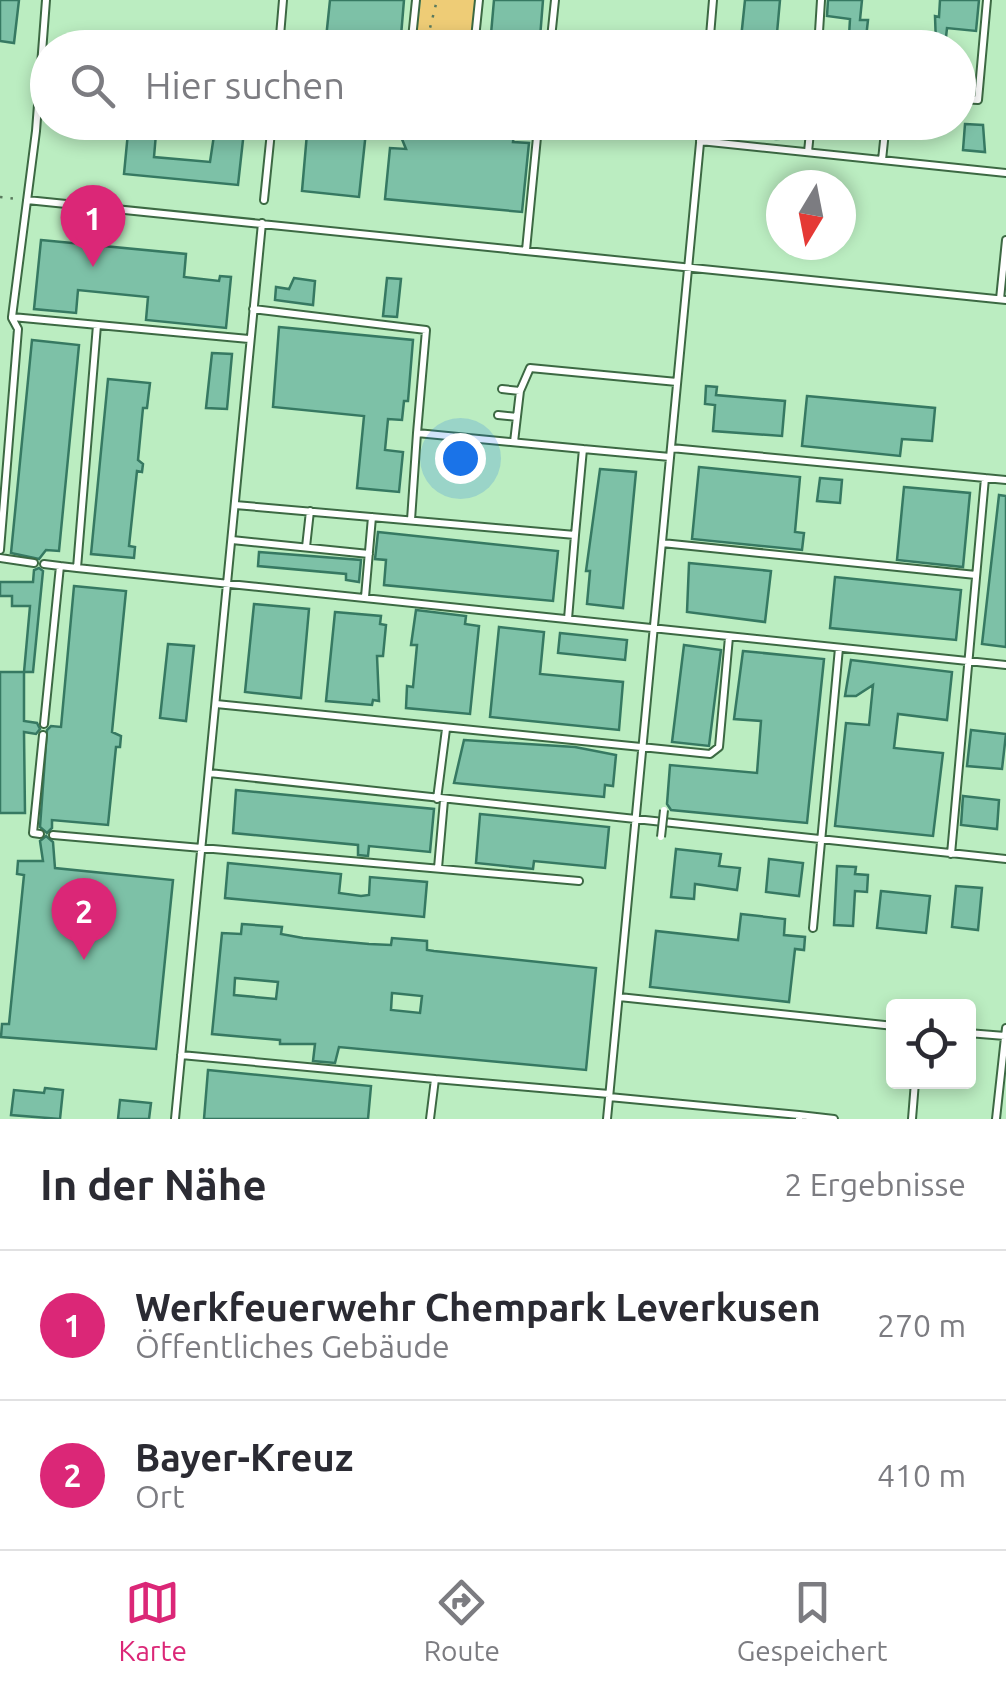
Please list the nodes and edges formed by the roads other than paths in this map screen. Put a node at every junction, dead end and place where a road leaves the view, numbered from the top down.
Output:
1 (46, 0) edge
2 (283, 0) edge
3 (416, 0) edge
4 (479, 0) edge
5 (555, 0) edge
6 (713, 0) edge
7 (821, 0) edge
8 (987, 0) edge
9 (43, 30) edge
10 (280, 30) edge
11 (414, 30) edge
12 (476, 30) edge
13 (552, 30) edge
14 (710, 30) edge
15 (819, 30) edge
16 (976, 100) edge
17 (33, 140) edge
18 (270, 140) edge
19 (537, 140) edge
20 (700, 140) joint
21 (809, 140) edge
22 (884, 140) edge
23 (808, 152) junction
24 (882, 160) junction
25 (1006, 173) edge
26 (27, 200) junction
27 (264, 200) dead end
28 (262, 223) junction
29 (1006, 240) edge
30 (526, 250) junction
31 (688, 267) junction
32 (1003, 299) edge
33 (253, 310) junction
34 (12, 317) junction
35 (97, 325) junction
36 (250, 339) junction
37 (677, 382) junction
38 (502, 389) dead end
39 (520, 390) junction
40 (498, 416) dead end
41 (517, 417) junction
42 (417, 432) junction
43 (514, 442) junction
44 (583, 449) junction
45 (670, 452) junction
46 (985, 478) junction
47 (1006, 480) edge
48 (235, 505) junction
49 (310, 511) junction
50 (372, 517) junction
51 (411, 520) junction
52 (575, 535) junction
53 (232, 540) junction
54 (662, 542) junction
55 (306, 547) junction
56 (0, 550) edge
57 (369, 554) junction
58 (0, 558) edge
59 (60, 566) junction
60 (77, 568) junction
61 (976, 575) junction
62 (228, 582) junction
63 (365, 597) junction
64 (568, 619) junction
65 (654, 629) junction
66 (729, 637) junction
67 (839, 648) junction
68 (969, 662) junction
69 (1006, 665) edge
70 (216, 704) junction
71 (44, 724) dead end
72 (446, 730) junction
73 (43, 735) dead end
74 (642, 750) junction
75 (209, 774) junction
76 (441, 800) junction
77 (664, 810) dead end
78 (636, 822) junction
79 (40, 834) dead end
80 (52, 836) dead end
81 (661, 837) dead end
82 (818, 840) junction
83 (204, 852) junction
84 (952, 854) junction
85 (1006, 859) edge
86 (438, 868) junction
87 (579, 882) dead end
88 (812, 928) dead end
89 (619, 997) junction
90 (886, 1025) edge
91 (1006, 1028) edge
92 (976, 1034) edge
93 (1005, 1036) edge
94 (181, 1055) junction
95 (435, 1079) junction
96 (914, 1089) edge
97 (609, 1095) junction
98 (799, 1117) edge
99 (175, 1119) edge
100 (430, 1119) edge
101 (607, 1119) edge
102 (834, 1119) edge
103 (912, 1119) edge
104 (996, 1119) edge

1 - 9 lane
2 - 10 lane
3 - 11 lane
4 - 12 lane
5 - 13 lane
6 - 14 lane
7 - 15 lane
8 - 16 lane
17 - 26 lane
18 - 27 lane
19 - 30 lane
20 - 23 lane
20 - 31 lane
21 - 23 lane
22 - 24 lane
23 - 24 lane
24 - 25 lane
26 - 28 lane
26 - 34 lane
28 - 30 lane
28 - 33 lane
29 - 32 lane
30 - 31 lane
31 - 32 lane
31 - 37 lane
33 - 36 lane
33 - 42 lane
34 - 35 lane
34 - 56 lane
35 - 36 lane
35 - 60 lane
36 - 48 lane
37 - 39 lane
37 - 45 lane
38 - 39 lane
39 - 41 lane
40 - 41 lane
41 - 43 lane
42 - 43 lane
42 - 51 lane
43 - 44 lane
44 - 45 lane
44 - 52 lane
45 - 46 lane
45 - 54 lane
46 - 47 lane
46 - 61 lane
48 - 49 lane
48 - 53 lane
49 - 50 lane
49 - 55 lane
50 - 51 lane
50 - 57 lane
51 - 52 lane
52 - 64 lane
53 - 55 lane
53 - 62 lane
54 - 61 lane
54 - 65 lane
55 - 57 lane
57 - 63 lane
58 - 59 lane
59 - 60 lane
59 - 71 lane
60 - 62 lane
61 - 68 lane
62 - 63 lane
62 - 70 lane
63 - 64 lane
64 - 65 lane
65 - 66 lane
65 - 74 lane
66 - 67 lane
66 - 74 lane
67 - 68 lane
67 - 82 lane
68 - 69 lane
68 - 84 lane
70 - 72 lane
70 - 75 lane
72 - 74 lane
72 - 76 lane
73 - 79 lane
74 - 78 lane
75 - 76 lane
75 - 83 lane
76 - 78 lane
76 - 86 lane
77 - 81 lane, bridge
78 - 82 lane
78 - 89 lane
80 - 83 lane
82 - 84 lane
82 - 88 lane
83 - 86 lane
83 - 94 lane
84 - 85 lane
86 - 87 lane
89 - 90 lane
89 - 97 lane
91 - 93 lane
92 - 93 lane
93 - 104 lane
94 - 95 lane
94 - 99 lane
95 - 97 lane
95 - 100 lane
96 - 103 lane
97 - 98 lane
97 - 101 lane
98 - 102 lane

